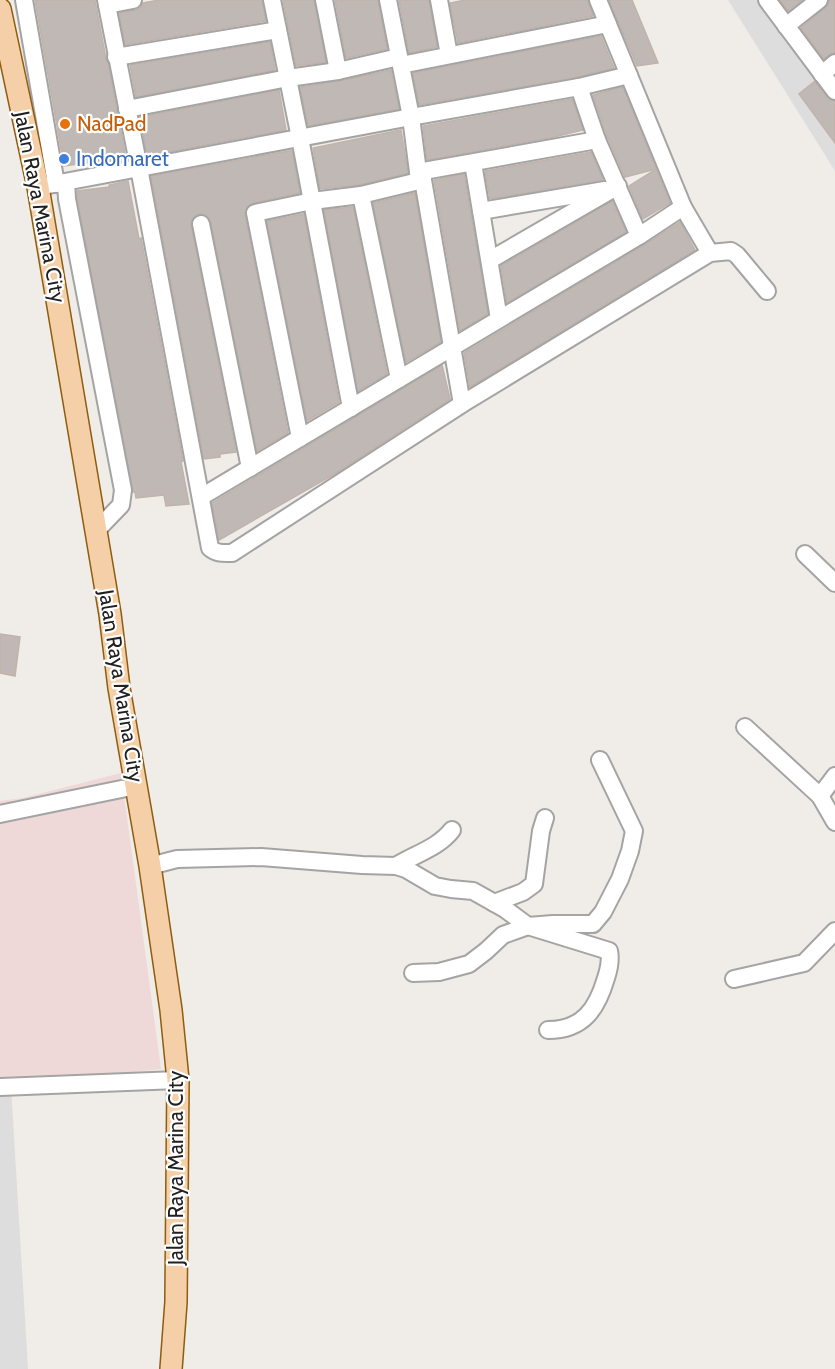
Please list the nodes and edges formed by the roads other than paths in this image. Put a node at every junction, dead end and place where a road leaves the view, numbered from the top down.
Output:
1 (24, 0) edge
2 (133, 0) edge
3 (272, 0) edge
4 (324, 0) edge
5 (388, 0) edge
6 (440, 0) edge
7 (598, 0) edge
8 (767, 0) edge
9 (819, 0) edge
10 (106, 2) edge
11 (0, 9) edge
12 (608, 24) junction
13 (786, 26) junction
14 (278, 30) junction
15 (449, 55) junction
16 (116, 57) junction
17 (400, 61) junction
18 (835, 63) edge
19 (338, 71) junction
20 (822, 74) junction
21 (629, 75) junction
22 (288, 78) junction
23 (579, 87) junction
24 (835, 91) edge
25 (127, 109) junction
26 (411, 117) junction
27 (300, 138) junction
28 (597, 140) junction
29 (473, 163) junction
30 (139, 168) junction
31 (420, 176) junction
32 (53, 184) junction
33 (618, 187) junction
34 (361, 195) junction
35 (312, 201) junction
36 (683, 207) junction
37 (481, 211) junction
38 (201, 224) dead end
39 (639, 236) junction
40 (710, 253) junction
41 (490, 260) junction
42 (767, 291) dead end
43 (499, 319) junction
44 (452, 347) junction
45 (399, 379) junction
46 (462, 404) junction
47 (351, 408) junction
48 (300, 438) junction
49 (249, 468) junction
50 (201, 497) junction
51 (96, 531) junction
52 (805, 554) dead end
53 (835, 583) edge
54 (745, 727) dead end
55 (600, 759) dead end
56 (835, 776) edge
57 (136, 786) junction
58 (820, 796) junction
59 (0, 814) edge
60 (545, 818) dead end
61 (835, 822) edge
62 (452, 830) dead end
63 (150, 866) junction
64 (396, 866) junction
65 (494, 903) junction
66 (528, 926) junction
67 (835, 931) edge
68 (413, 973) dead end
69 (734, 979) dead end
70 (548, 1030) dead end
71 (178, 1080) junction
72 (0, 1087) edge
73 (171, 1369) edge

1 - 32 street
2 - 10 street
3 - 14 street
4 - 19 street
5 - 17 street
6 - 15 street
7 - 12 street
8 - 13 street
9 - 13 street
10 - 16 street
11 - 32 main road, Jalan Raya Marina City
12 - 15 street
12 - 21 street
13 - 20 street
14 - 16 street
14 - 22 street
15 - 17 street
16 - 25 street
17 - 19 street
17 - 26 street
18 - 20 street
19 - 22 street
20 - 24 street
21 - 23 street
21 - 36 street
22 - 25 street
22 - 27 street
23 - 26 street
23 - 28 street
25 - 30 street
26 - 27 street
26 - 31 street
27 - 30 street
27 - 35 street
28 - 29 street
28 - 33 street
29 - 31 street
29 - 37 street
30 - 32 street
30 - 50 street
31 - 34 street
31 - 44 street
32 - 51 main road, Jalan Raya Marina City
32 - 51 street
33 - 37 street
33 - 39 street
33 - 41 street
34 - 35 street
34 - 45 street
35 - 47 street
35 - 48 street
36 - 39 street
36 - 40 street
37 - 41 street
38 - 49 street
39 - 43 street
40 - 42 street
40 - 46 street
41 - 43 street
43 - 44 street
44 - 45 street
44 - 46 street
45 - 47 street
46 - 50 street
47 - 48 street
48 - 49 street
49 - 50 street
51 - 57 main road, Jalan Raya Marina City
52 - 53 street
54 - 58 street
55 - 66 street
56 - 58 street
57 - 59 street
57 - 63 main road, Jalan Raya Marina City
58 - 61 street
60 - 65 street
62 - 64 street
63 - 64 street
63 - 71 main road, Jalan Raya Marina City
64 - 65 street
65 - 66 street
66 - 68 street
66 - 70 street
67 - 69 street
71 - 72 street
71 - 73 main road, Jalan Raya Marina City

